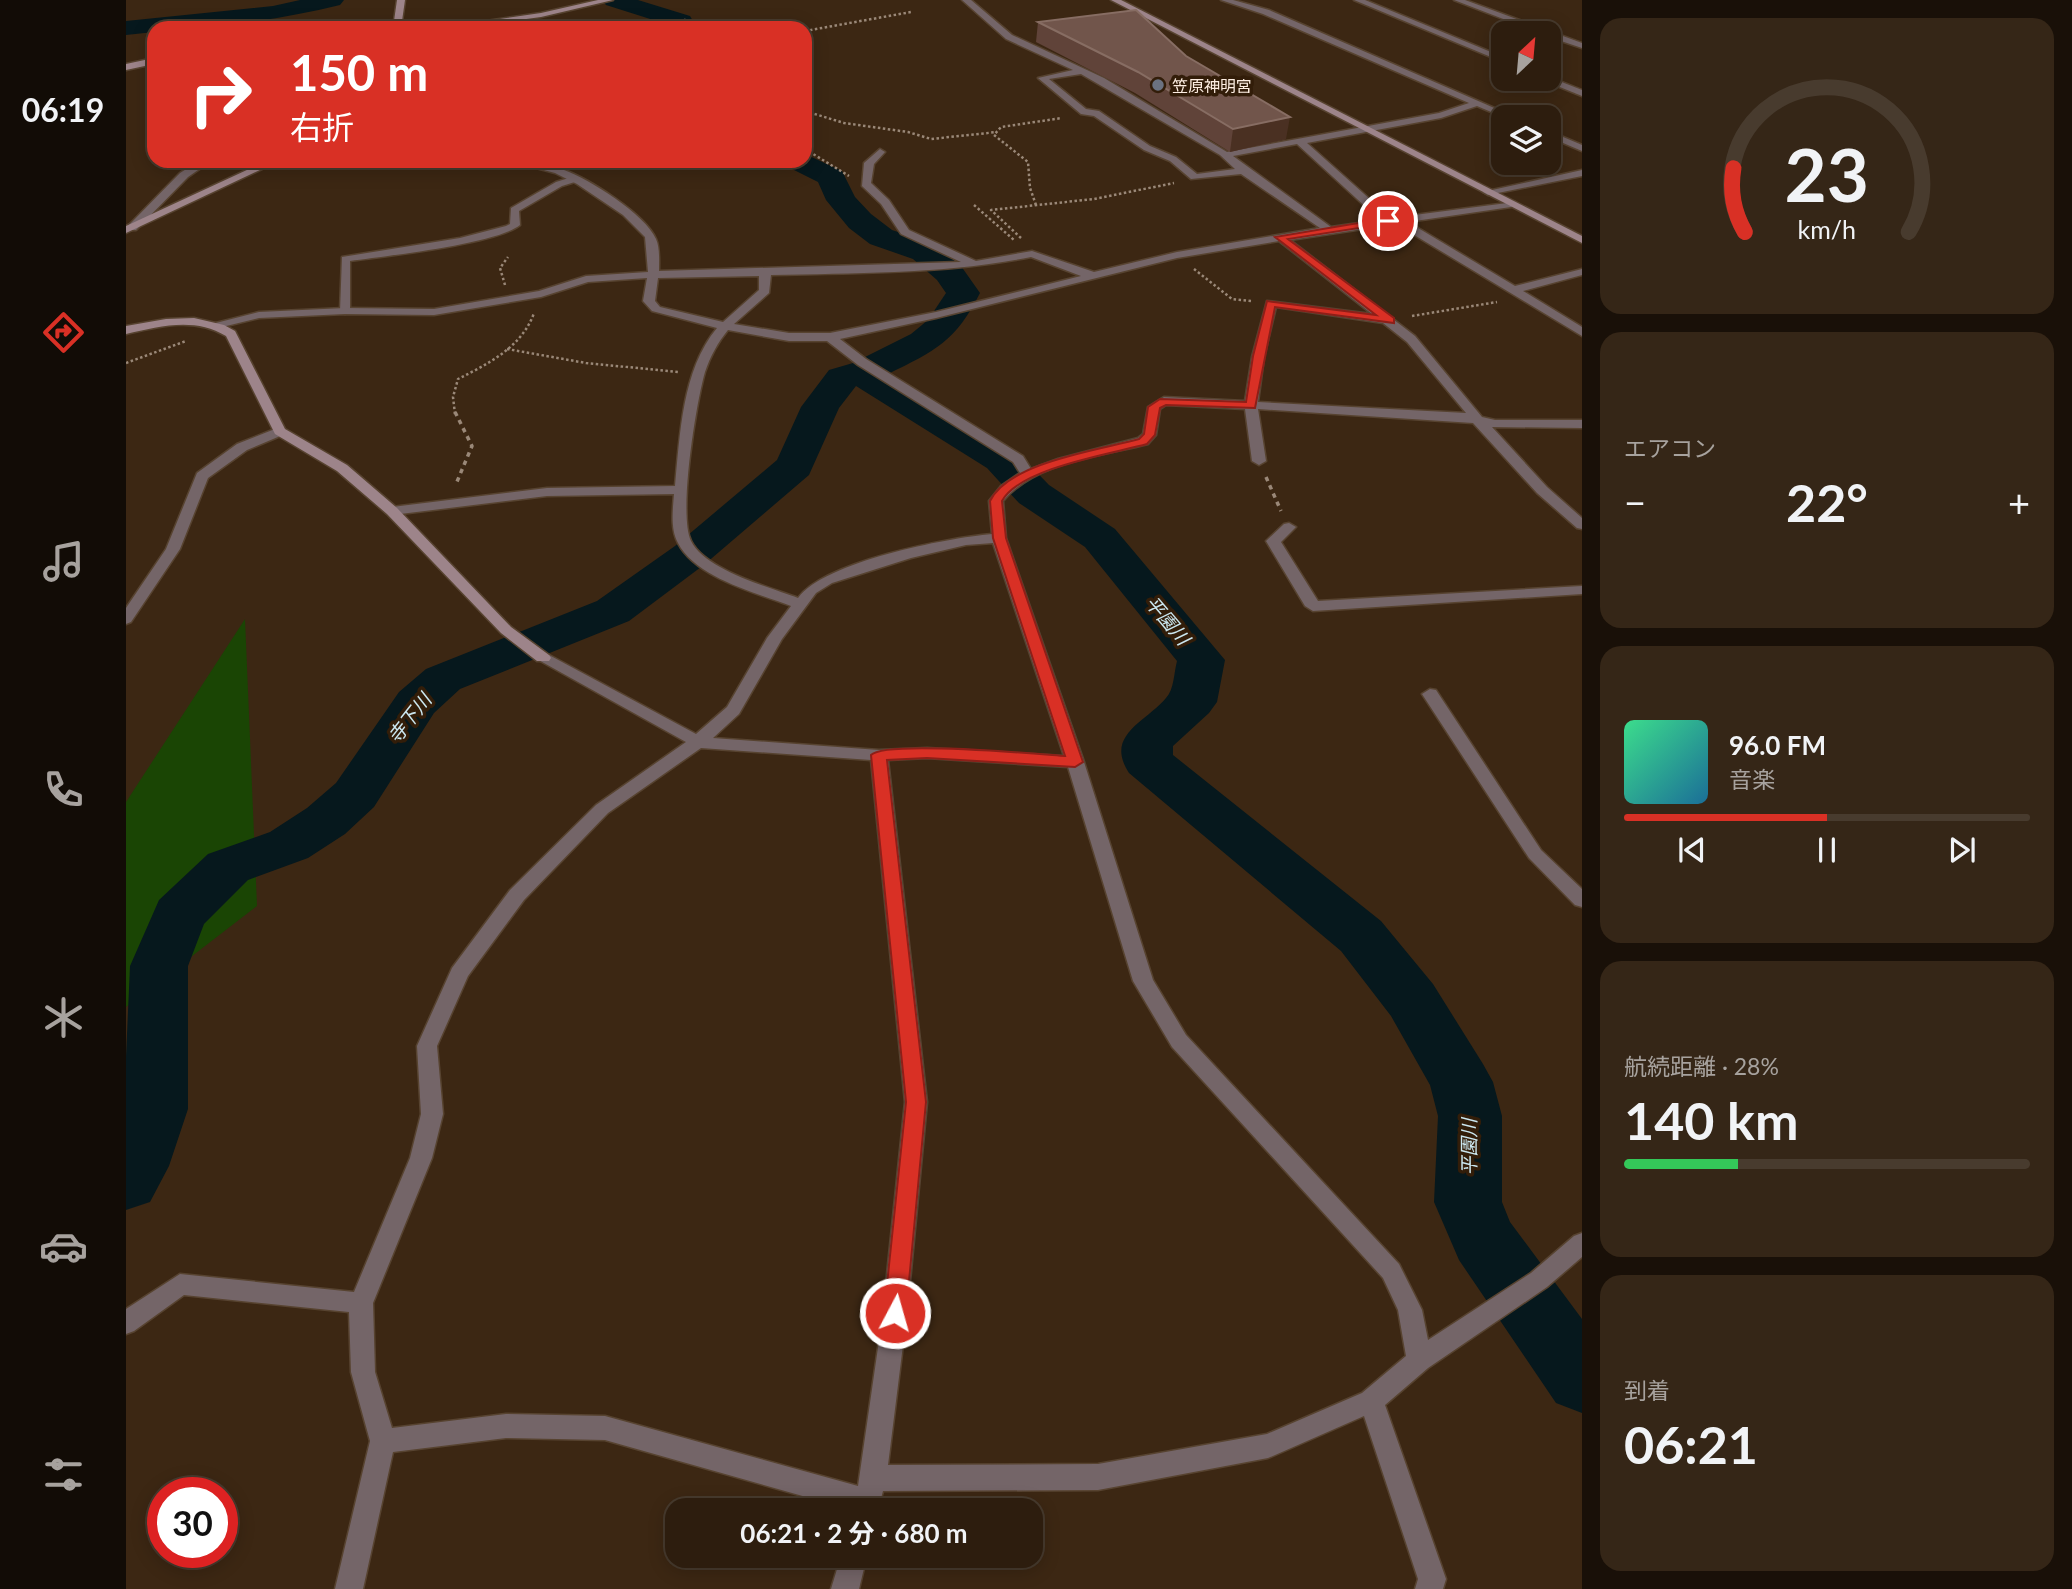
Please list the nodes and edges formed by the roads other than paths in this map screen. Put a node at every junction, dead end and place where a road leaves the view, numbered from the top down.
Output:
1 (401, 0) edge
2 (609, 0) edge
3 (967, 0) edge
4 (1115, 0) edge
5 (1225, 0) edge
6 (1358, 0) edge
7 (1458, 0) edge
8 (1494, 0) edge
9 (1471, 5) junction
10 (398, 21) edge
11 (501, 21) edge
12 (1513, 21) edge
13 (1561, 39) edge
14 (1582, 46) edge
15 (1491, 55) edge
16 (147, 62) edge
17 (126, 67) edge
18 (1082, 71) junction
19 (1573, 78) dead end
20 (1561, 79) edge
21 (1561, 84) edge
22 (1582, 93) edge
23 (1476, 103) junction
24 (1491, 109) edge
25 (1364, 128) junction
26 (1561, 139) edge
27 (1299, 141) junction
28 (1582, 148) edge
29 (880, 152) dead end
30 (1225, 155) junction
31 (195, 168) edge
32 (259, 168) edge
33 (546, 168) edge
34 (1243, 171) junction
35 (1582, 173) edge
36 (575, 179) junction
37 (1488, 192) junction
38 (1511, 204) junction
39 (1393, 220) junction
40 (129, 229) edge
41 (1329, 230) junction
42 (1280, 237) junction
43 (1582, 240) edge
44 (975, 264) junction
45 (1582, 272) edge
46 (765, 273) junction
47 (653, 275) junction
48 (1093, 276) junction
49 (1514, 290) junction
50 (345, 311) junction
51 (1390, 320) junction
52 (218, 324) junction
53 (724, 326) junction
54 (126, 330) edge
55 (1582, 332) edge
56 (830, 337) junction
57 (1251, 405) junction
58 (1478, 420) junction
59 (1582, 424) edge
60 (280, 431) junction
61 (1259, 461) road end
62 (1027, 473) junction
63 (680, 491) junction
64 (392, 511) junction
65 (1582, 525) edge
66 (1289, 527) road end
67 (999, 538) junction
68 (1582, 590) edge
69 (801, 604) junction
70 (126, 619) edge
71 (1430, 694) dead end
72 (698, 742) junction
73 (879, 755) junction
74 (1075, 762) junction
75 (1582, 900) edge
76 (1582, 1243) edge
77 (360, 1303) junction
78 (126, 1324) edge
79 (1419, 1360) junction
80 (1371, 1401) junction
81 (383, 1441) junction
82 (868, 1497) edge
83 (851, 1568) edge
84 (349, 1589) edge
85 (845, 1589) edge
86 (1429, 1589) edge

1 - 10 street
2 - 11 street
3 - 18 street
4 - 25 street
5 - 23 street
6 - 15 street
7 - 9 street
8 - 9 street
9 - 12 street
13 - 14 street
16 - 17 street
18 - 30 street
18 - 34 street
19 - 20 street
21 - 22 street
23 - 24 street
23 - 25 street
25 - 27 street
25 - 37 street
26 - 28 street
27 - 30 street
27 - 39 street
29 - 44 street
30 - 34 street
31 - 40 street
32 - 40 street
33 - 36 street
34 - 41 street
35 - 37 street
36 - 47 street
36 - 50 lane
37 - 38 street
38 - 39 street
38 - 43 street
39 - 41 street
39 - 49 street
41 - 42 street
42 - 48 street
42 - 51 street
44 - 46 street
44 - 48 street
45 - 49 street
46 - 47 street
46 - 53 street
47 - 50 street
47 - 53 street
48 - 56 street
49 - 55 street
50 - 52 street
51 - 57 street
51 - 58 street
52 - 54 street
52 - 60 street
53 - 56 street
53 - 63 street
56 - 62 street
57 - 58 street
57 - 61 street
57 - 62 street
58 - 59 street
58 - 65 street
60 - 64 street
60 - 70 street
62 - 67 street
63 - 64 street
63 - 69 street
64 - 72 street
66 - 68 street
67 - 69 street
67 - 74 street
69 - 72 street
71 - 75 street
72 - 73 street
72 - 77 street
73 - 74 street
73 - 82 street
74 - 79 street
76 - 79 street
77 - 78 street
77 - 81 street
79 - 80 street
80 - 82 street
80 - 86 street
81 - 82 street
81 - 84 street
83 - 85 street

